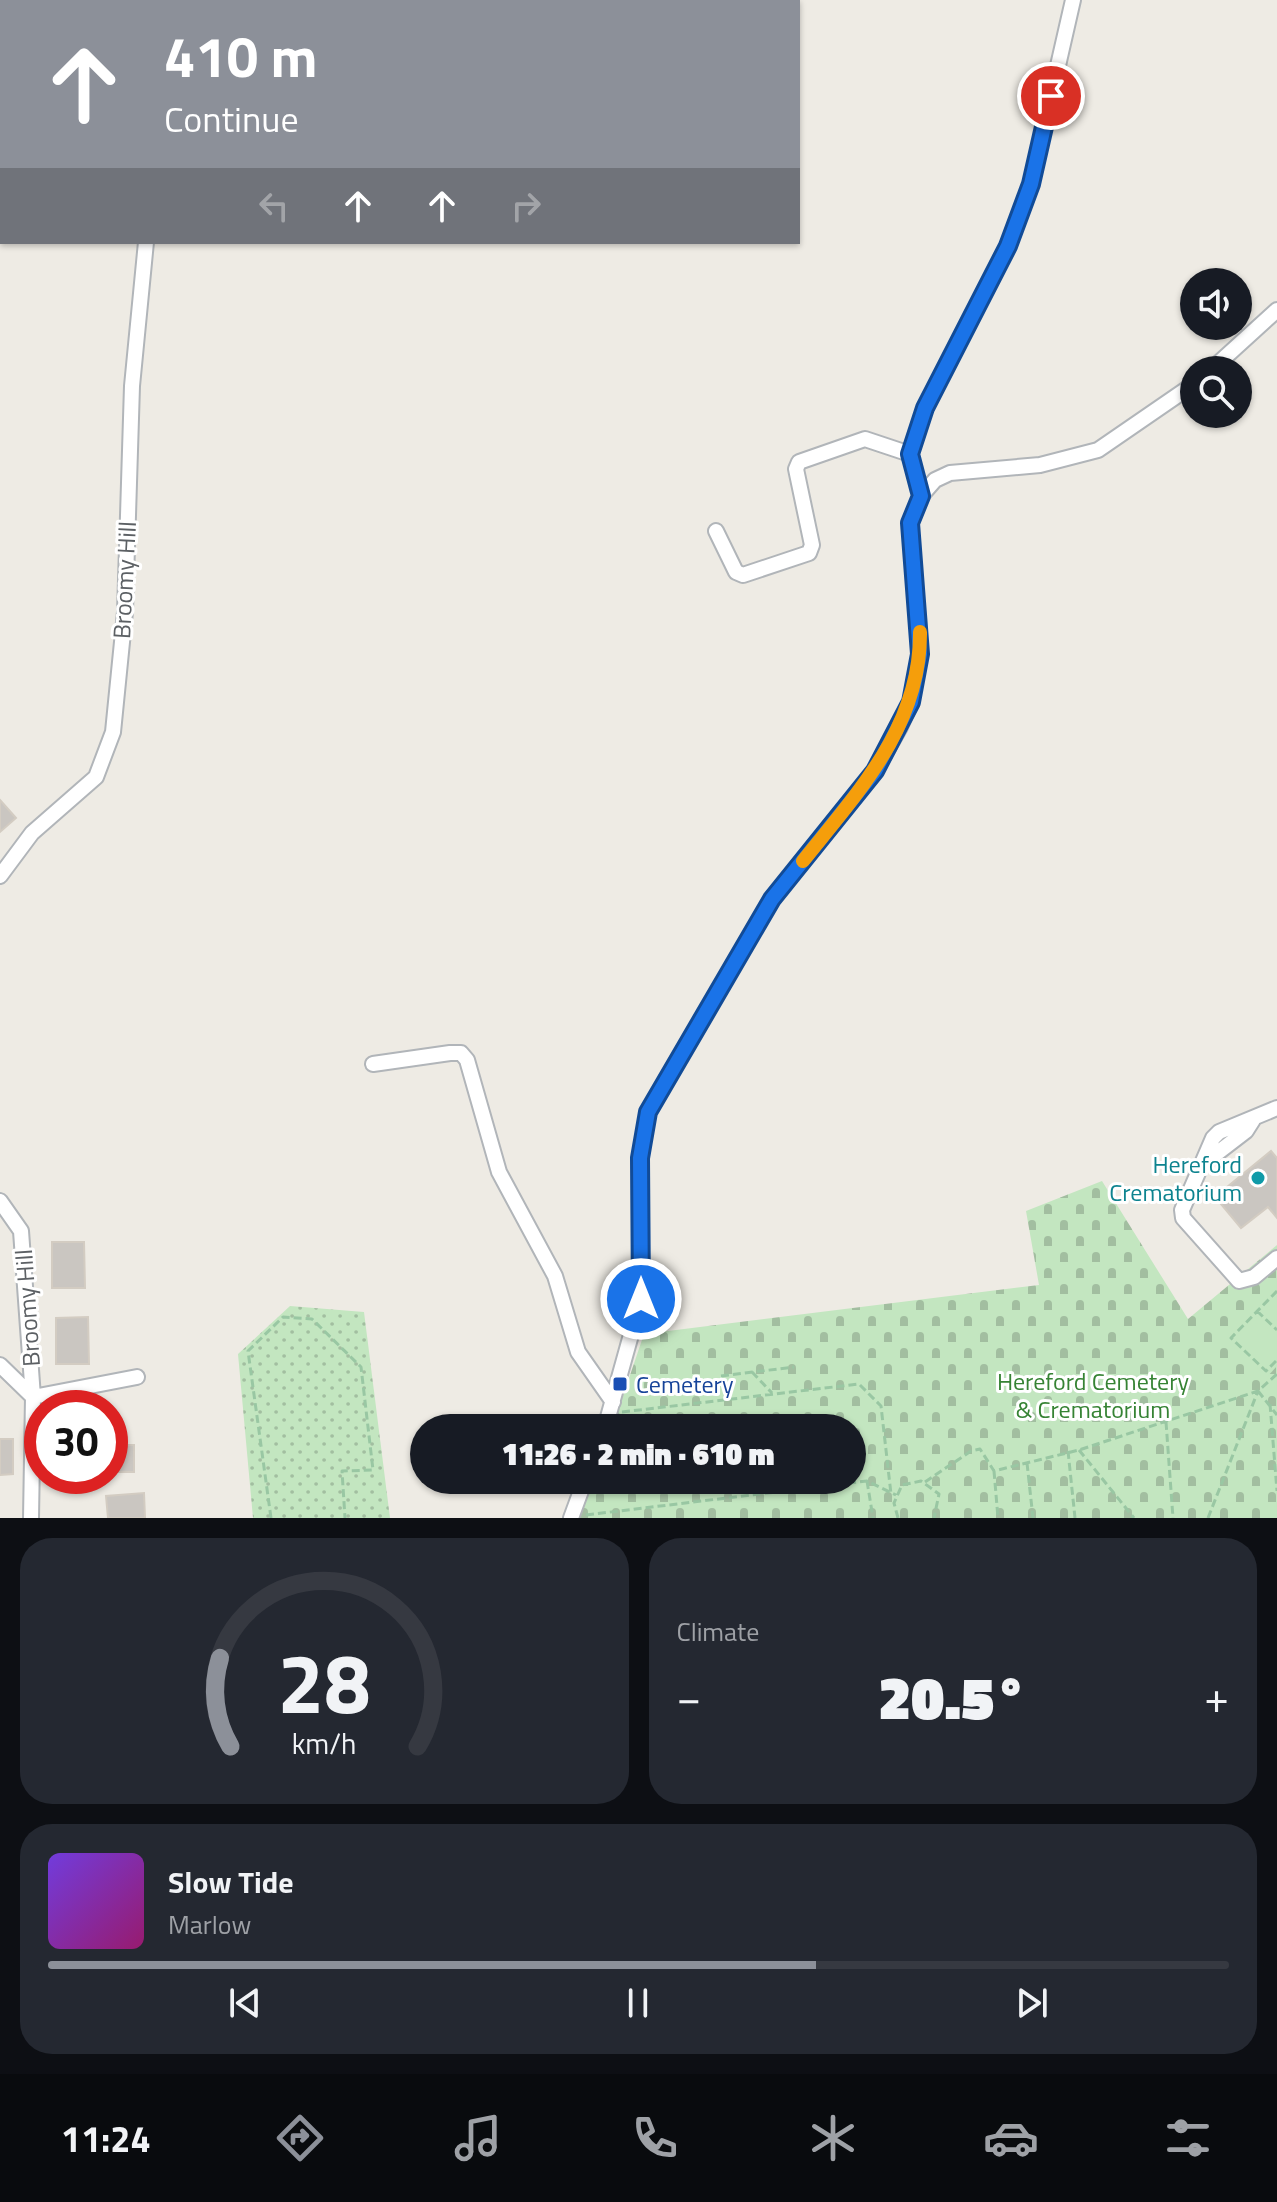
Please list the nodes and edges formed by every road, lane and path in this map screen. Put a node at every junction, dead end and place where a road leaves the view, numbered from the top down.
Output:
1 (1073, 0) edge
2 (146, 244) edge
3 (1277, 310) edge
4 (1226, 356) edge
5 (1180, 394) edge
6 (910, 454) junction
7 (921, 496) junction
8 (716, 531) dead end
9 (0, 876) edge
10 (373, 1064) dead end
11 (1277, 1108) edge
12 (0, 1201) edge
13 (1277, 1258) edge
14 (1277, 1291) edge
15 (1273, 1295) junction
16 (1277, 1299) edge
17 (1257, 1311) junction
18 (1276, 1328) edge
19 (1277, 1360) edge
20 (0, 1365) edge
21 (794, 1367) dead end
22 (752, 1372) junction
23 (1277, 1374) edge
24 (721, 1376) dead end
25 (137, 1377) dead end
26 (26, 1390) edge
27 (32, 1390) edge
28 (69, 1390) edge
29 (1258, 1391) junction
30 (773, 1394) junction
31 (1270, 1404) junction
32 (612, 1408) junction
33 (610, 1414) edge
34 (1277, 1415) edge
35 (1166, 1422) junction
36 (1079, 1450) junction
37 (1068, 1451) junction
38 (1027, 1463) junction
39 (994, 1471) junction
40 (867, 1481) junction
41 (925, 1482) junction
42 (1277, 1491) edge
43 (31, 1494) edge
44 (580, 1494) edge
45 (894, 1495) junction
46 (936, 1517) edge
47 (31, 1518) edge
48 (271, 1518) edge
49 (345, 1518) edge
50 (571, 1518) edge
51 (586, 1518) edge
52 (873, 1518) edge
53 (898, 1518) edge
54 (998, 1518) edge
55 (1033, 1518) edge
56 (1075, 1518) edge
57 (1134, 1518) edge
58 (1173, 1518) edge
59 (1208, 1518) edge

1 - 6 street
2 - 9 street, Broomy Hill
3 - 4 street
5 - 7 street
6 - 7 street
6 - 8 street
7 - 32 street
10 - 32 street
11 - 13 street
12 - 27 street, Broomy Hill
14 - 15 path
15 - 16 path
15 - 17 path
17 - 18 path
17 - 19 path
20 - 26 street
21 - 22 path
22 - 24 path
22 - 30 path
23 - 29 path
25 - 28 street
29 - 31 path
29 - 35 path
29 - 59 path
30 - 32 path
30 - 45 path
31 - 34 path
31 - 42 path
32 - 33 street
35 - 36 path
35 - 58 path
36 - 37 path
36 - 57 path
37 - 38 path
37 - 56 path
38 - 39 path
38 - 55 path
39 - 41 path
39 - 54 path
40 - 45 path
40 - 51 path
40 - 52 path
41 - 45 path
41 - 46 path
43 - 47 street, Broomy Hill
44 - 50 street
45 - 53 path
48 - 49 path

